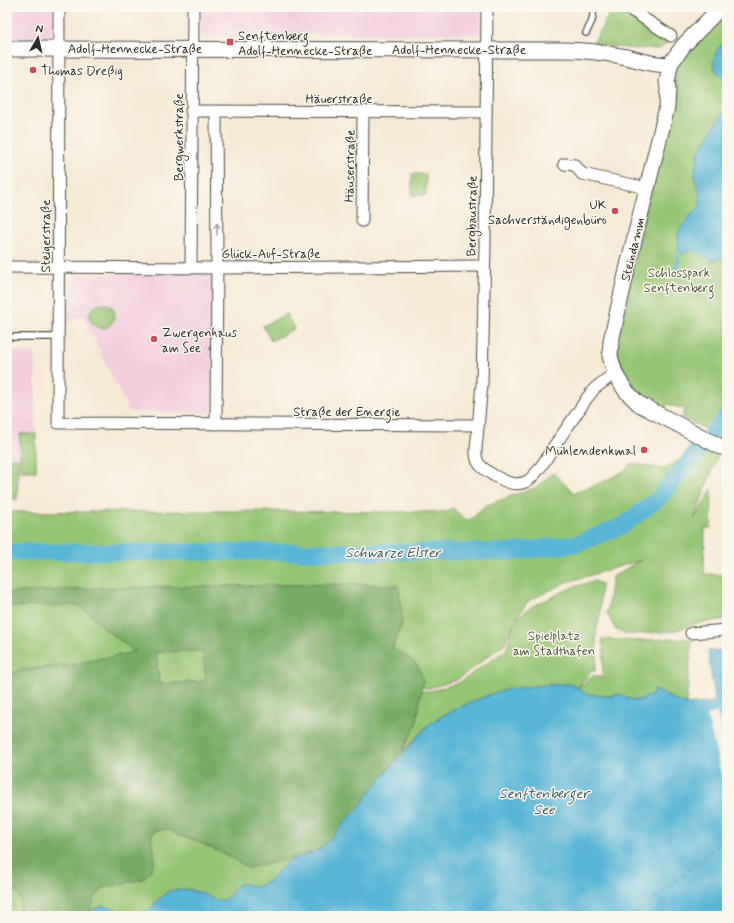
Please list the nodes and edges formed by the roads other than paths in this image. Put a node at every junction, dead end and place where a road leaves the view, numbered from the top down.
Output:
1 (59, 7) edge
2 (193, 7) edge
3 (487, 7) edge
4 (594, 7) edge
5 (626, 7) edge
6 (721, 7) edge
7 (586, 33) dead end
8 (671, 36) dead end
9 (59, 48) junction
10 (193, 48) junction
11 (7, 49) edge
12 (487, 49) junction
13 (670, 64) junction
14 (191, 111) junction
15 (216, 112) junction
16 (363, 112) junction
17 (486, 112) junction
18 (564, 164) dead end
19 (647, 188) junction
20 (362, 221) dead end
21 (484, 266) junction
22 (7, 267) edge
23 (58, 267) junction
24 (191, 267) junction
25 (217, 268) junction
26 (13, 337) dead end
27 (58, 337) junction
28 (615, 373) junction
29 (58, 423) joint
30 (216, 424) junction
31 (478, 425) junction
32 (724, 449) edge
33 (727, 630) edge
34 (691, 633) dead end

1 - 9 street, Steigerstraße
2 - 10 street, Bergwerkstraße
3 - 12 street, Bergbaustraße
4 - 7 lane
5 - 8 street
6 - 13 street, Steindamm
9 - 10 street, Adolf-Hennecke-Straße
9 - 11 street, Adolf-Hennecke-Straße
9 - 23 street, Steigerstraße
10 - 12 street, Adolf-Hennecke-Straße
10 - 14 street, Bergwerkstraße
12 - 13 street, Adolf-Hennecke-Straße
12 - 17 street, Bergbaustraße
13 - 19 street, Steindamm
14 - 15 street, Häuerstraße
14 - 24 street, Bergwerkstraße
15 - 16 street, Häuerstraße
25 -> 15 street
16 - 17 street, Häuerstraße
16 - 20 street, Häuserstraße
17 - 21 street, Bergbaustraße
18 - 19 street
19 - 28 street, Steindamm
21 - 25 street, Glück-Auf-Straße
21 - 31 street, Bergbaustraße
22 - 23 street, Glück-Auf-Straße
23 - 24 street, Glück-Auf-Straße
23 - 27 street, Steigerstraße
24 - 25 street, Glück-Auf-Straße
25 - 30 street
26 - 27 lane
27 - 29 street, Steigerstraße
28 - 31 street, Bergbaustraße
28 - 32 street, Steindamm
29 - 30 street, Straße der Energie
30 - 31 street, Straße der Energie
33 - 34 street

